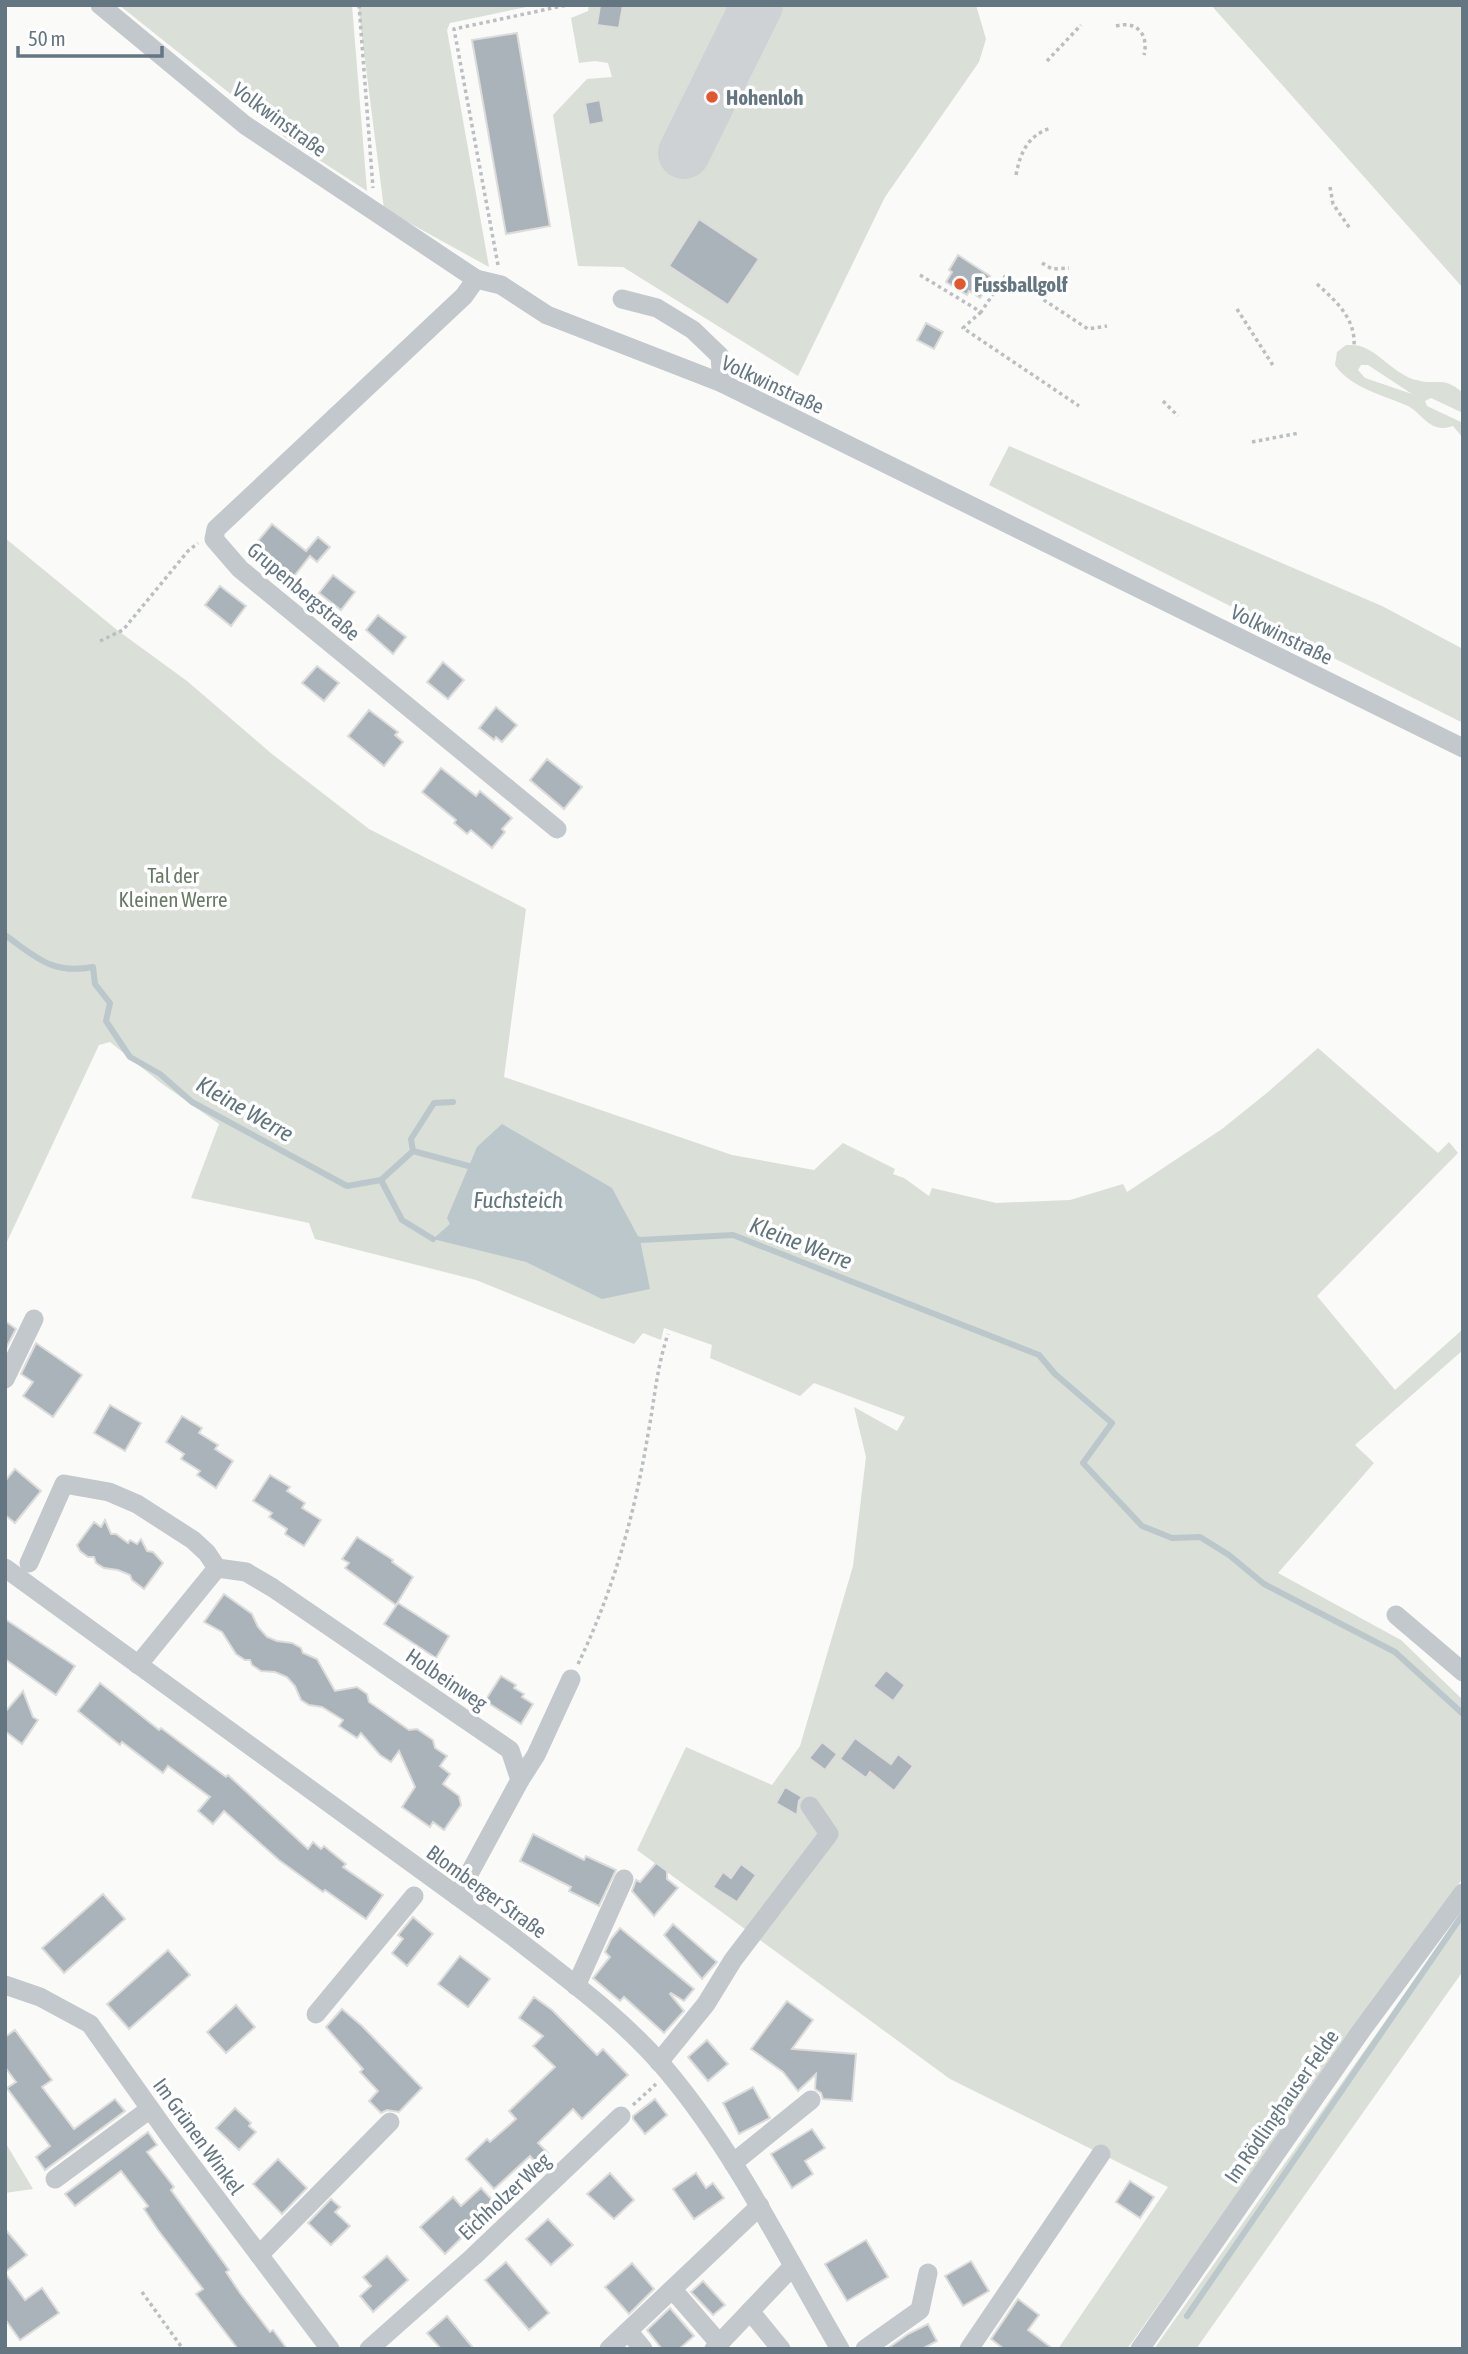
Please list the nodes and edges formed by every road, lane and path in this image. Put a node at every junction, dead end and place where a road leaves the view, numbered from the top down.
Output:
1 (100, 5) edge
2 (359, 5) edge
3 (566, 5) edge
4 (1081, 25) dead end
5 (1116, 26) dead end
6 (1144, 55) dead end
7 (1047, 61) dead end
8 (1051, 128) dead end
9 (1016, 175) dead end
10 (1330, 187) dead end
11 (374, 212) junction
12 (1351, 230) dead end
13 (1042, 263) dead end
14 (1069, 268) dead end
15 (920, 275) dead end
16 (476, 279) junction
17 (1317, 284) dead end
18 (501, 285) junction
19 (622, 299) dead end
20 (1237, 309) dead end
21 (981, 312) junction
22 (1107, 326) dead end
23 (1354, 347) dead end
24 (1275, 367) dead end
25 (722, 383) junction
26 (1163, 401) dead end
27 (1079, 406) dead end
28 (1178, 416) dead end
29 (1299, 433) dead end
30 (1252, 442) dead end
31 (216, 529) junction
32 (100, 641) dead end
33 (1463, 748) edge
34 (557, 829) dead end
35 (34, 1318) dead end
36 (668, 1334) dead end
37 (5, 1379) edge
38 (29, 1563) dead end
39 (5, 1568) edge
40 (217, 1568) junction
41 (1396, 1615) dead end
42 (138, 1665) junction
43 (1463, 1672) edge
44 (571, 1679) joint
45 (520, 1780) junction
46 (810, 1806) dead end
47 (624, 1879) dead end
48 (1463, 1893) edge
49 (414, 1896) dead end
50 (457, 1896) junction
51 (5, 1985) edge
52 (576, 1986) junction
53 (316, 2014) dead end
54 (663, 2067) junction
55 (811, 2100) dead end
56 (150, 2109) junction
57 (621, 2116) joint
58 (390, 2122) dead end
59 (1101, 2154) dead end
60 (733, 2163) junction
61 (55, 2179) dead end
62 (760, 2206) junction
63 (259, 2255) junction
64 (793, 2266) junction
65 (928, 2273) dead end
66 (673, 2290) junction
67 (142, 2292) dead end
68 (750, 2311) junction
69 (629, 2332) junction
70 (716, 2346) edge
71 (183, 2349) edge
72 (330, 2349) edge
73 (369, 2349) edge
74 (609, 2349) edge
75 (643, 2349) edge
76 (780, 2349) edge
77 (840, 2349) edge
78 (865, 2349) edge
79 (969, 2349) edge
80 (1140, 2349) edge

1 - 11 street, Volkwinstraße
2 - 11 path
3 - 18 path
4 - 7 path
5 - 6 path
8 - 9 path
10 - 12 path
11 - 16 street, Volkwinstraße
13 - 14 path
15 - 21 path
16 - 18 street, Volkwinstraße
16 - 31 street
17 - 23 path
18 - 25 street, Volkwinstraße
19 - 25 street
20 - 24 path
21 - 22 path
21 - 27 path
25 - 33 street, Volkwinstraße
26 - 28 path
29 - 30 path
31 - 32 path
31 - 34 street, Grupenbergstraße
35 - 37 street
36 - 44 path
38 - 40 street
39 - 42 street, Blomberger Straße
40 - 42 street
40 - 45 street, Holbeinweg
41 - 43 street
42 - 50 street, Blomberger Straße
44 - 45 street
45 - 50 street
46 - 54 street
47 - 52 street
48 - 80 street, Im Rödlinghauser Felde
49 - 53 street
50 - 52 street, Blomberger Straße
51 - 56 street, Im Grünen Winkel
52 - 54 street, Blomberger Straße
54 - 57 path
54 - 60 street, Blomberger Straße
55 - 60 street
56 - 61 street
56 - 63 street, Im Grünen Winkel
57 - 73 street, Eichholzer Weg
58 - 63 street
59 - 79 street
60 - 62 street, Blomberger Straße
62 - 64 street, Blomberger Straße
62 - 66 street
63 - 72 street, Im Grünen Winkel
64 - 68 street
64 - 77 street, Blomberger Straße
65 - 78 street
66 - 69 street
66 - 70 street
67 - 71 path
68 - 70 street
68 - 76 street
69 - 74 street
69 - 75 street

